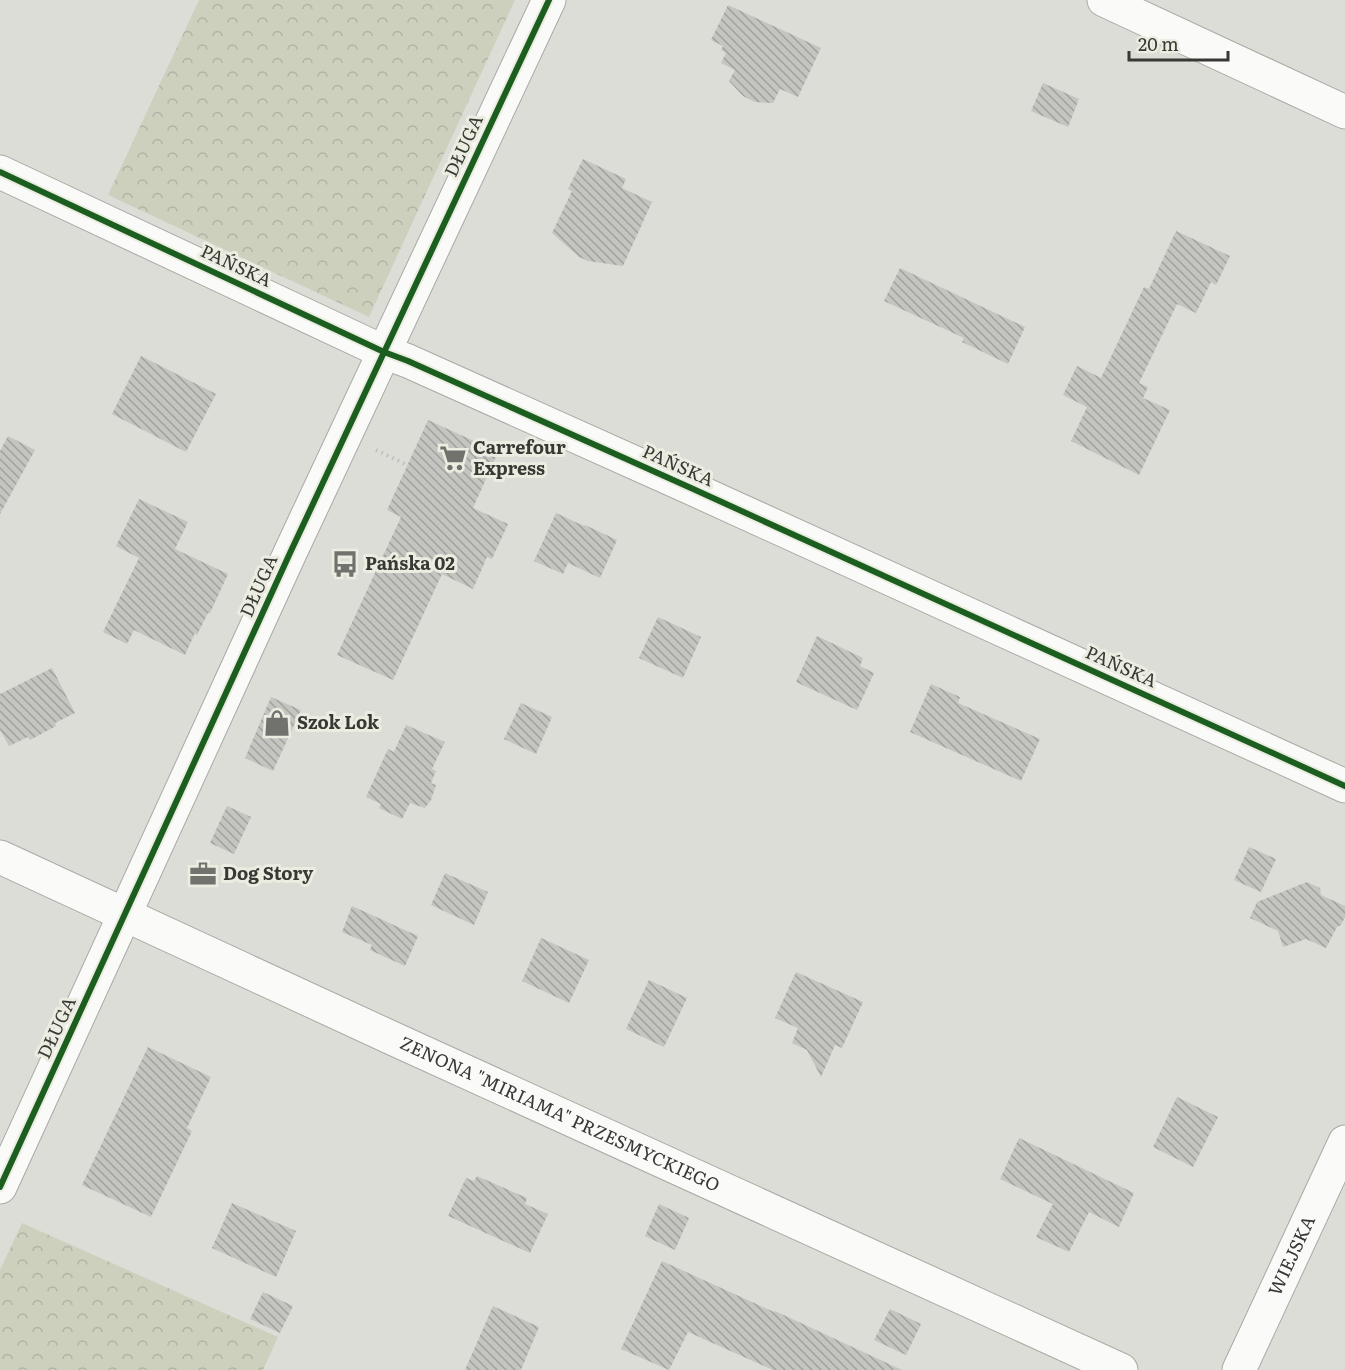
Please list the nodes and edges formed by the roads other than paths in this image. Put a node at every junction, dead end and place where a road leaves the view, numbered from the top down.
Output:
1 (549, 0) edge
2 (1104, 0) edge
3 (1345, 112) edge
4 (0, 172) edge
5 (384, 352) junction
6 (1345, 786) edge
7 (0, 857) edge
8 (126, 914) junction
9 (1345, 1142) edge
10 (0, 1187) edge
11 (1121, 1370) edge
12 (1239, 1370) edge

1 - 5 street, DŁUGA
2 - 3 street
4 - 5 street, PAŃSKA
5 - 6 street, PAŃSKA
5 - 8 street, DŁUGA
7 - 8 street, ZENONA "MIRIAMA" PRZESMYCKIEGO
8 - 10 street, DŁUGA
8 - 11 street, ZENONA "MIRIAMA" PRZESMYCKIEGO
9 - 12 street, WIEJSKA

